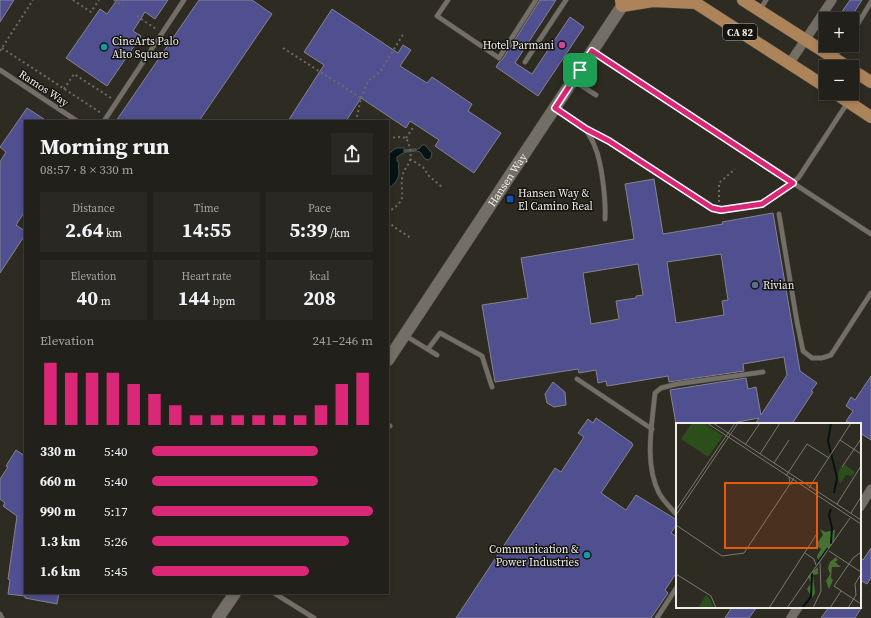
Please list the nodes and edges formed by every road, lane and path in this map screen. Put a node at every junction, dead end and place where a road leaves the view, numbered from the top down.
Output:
1 (33, 0) edge
2 (73, 0) edge
3 (99, 0) edge
4 (114, 0) edge
5 (184, 0) edge
6 (448, 0) edge
7 (536, 0) edge
8 (566, 0) edge
9 (743, 0) edge
10 (832, 0) edge
11 (693, 1) edge
12 (623, 2) edge
13 (871, 2) edge
14 (763, 5) edge
15 (122, 6) dead end
16 (137, 16) dead end
17 (859, 22) edge
18 (162, 33) junction
19 (404, 33) dead end
20 (805, 40) junction
21 (2, 48) junction
22 (283, 48) dead end
23 (0, 51) edge
24 (592, 51) junction
25 (838, 52) edge
26 (834, 58) junction
27 (837, 60) edge
28 (525, 62) dead end
29 (790, 64) junction
30 (0, 70) edge
31 (859, 73) edge
32 (870, 78) edge
33 (573, 81) junction
34 (819, 83) edge
35 (64, 89) junction
36 (596, 95) dead end
37 (361, 98) junction
38 (845, 100) edge
39 (117, 102) junction
40 (848, 102) junction
41 (555, 108) junction
42 (871, 117) edge
43 (105, 119) edge
44 (75, 120) edge
45 (356, 120) edge
46 (414, 126) dead end
47 (586, 129) junction
48 (389, 138) edge
49 (406, 138) junction
50 (410, 159) junction
51 (735, 169) dead end
52 (793, 183) junction
53 (442, 187) dead end
54 (721, 210) junction
55 (389, 211) edge
56 (779, 214) dead end
57 (605, 219) dead end
58 (389, 223) edge
59 (871, 234) edge
60 (411, 238) dead end
61 (871, 293) edge
62 (404, 335) junction
63 (428, 349) junction
64 (437, 355) dead end
65 (389, 358) edge
66 (763, 372) dead end
67 (577, 379) dead end
68 (492, 387) dead end
69 (652, 429) junction
70 (871, 489) edge
71 (861, 505) edge
72 (676, 514) edge
73 (676, 589) edge
74 (234, 594) edge
75 (276, 594) edge
76 (797, 608) edge
77 (0, 614) edge
78 (2, 618) edge
79 (218, 618) edge
80 (314, 618) edge
81 (657, 618) edge
82 (791, 618) edge

1 - 21 path
2 - 3 path
4 - 15 path
5 - 18 lane
6 - 7 lane
8 - 28 lane
9 - 14 main road, CA 82
10 - 20 street
11 - 12 main road
11 - 29 main road, CA 82
12 - 24 street, Hansen Way
13 - 17 lane
14 - 20 main road, CA 82
16 - 18 path
18 - 39 lane
19 - 37 path
20 - 26 main road, CA 82
20 - 29 street
21 - 23 path
21 - 35 path
22 - 37 path
24 - 33 street, Hansen Way
24 - 52 lane
25 - 26 lane
26 - 27 main road, CA 82
29 - 34 main road, CA 82
30 - 44 lane, Ramos Way
31 - 32 main road
33 - 36 lane
33 - 41 street, Hansen Way
35 - 39 path
35 - 43 path
37 - 45 path
38 - 40 main road
39 - 43 lane
40 - 42 main road
40 - 52 lane
41 - 47 lane
41 - 62 street, Hansen Way
46 - 49 path
47 - 54 lane
47 - 57 lane
48 - 49 path
49 - 50 path
50 - 53 path
50 - 55 path
51 - 54 path
52 - 54 lane
52 - 59 lane
56 - 61 lane
58 - 60 path
62 - 63 lane
62 - 65 street, Hansen Way
63 - 64 lane
63 - 68 lane
66 - 69 lane
67 - 69 lane
69 - 72 lane
70 - 71 street
73 - 81 lane
74 - 79 street
75 - 80 lane
76 - 82 street
77 - 78 lane

